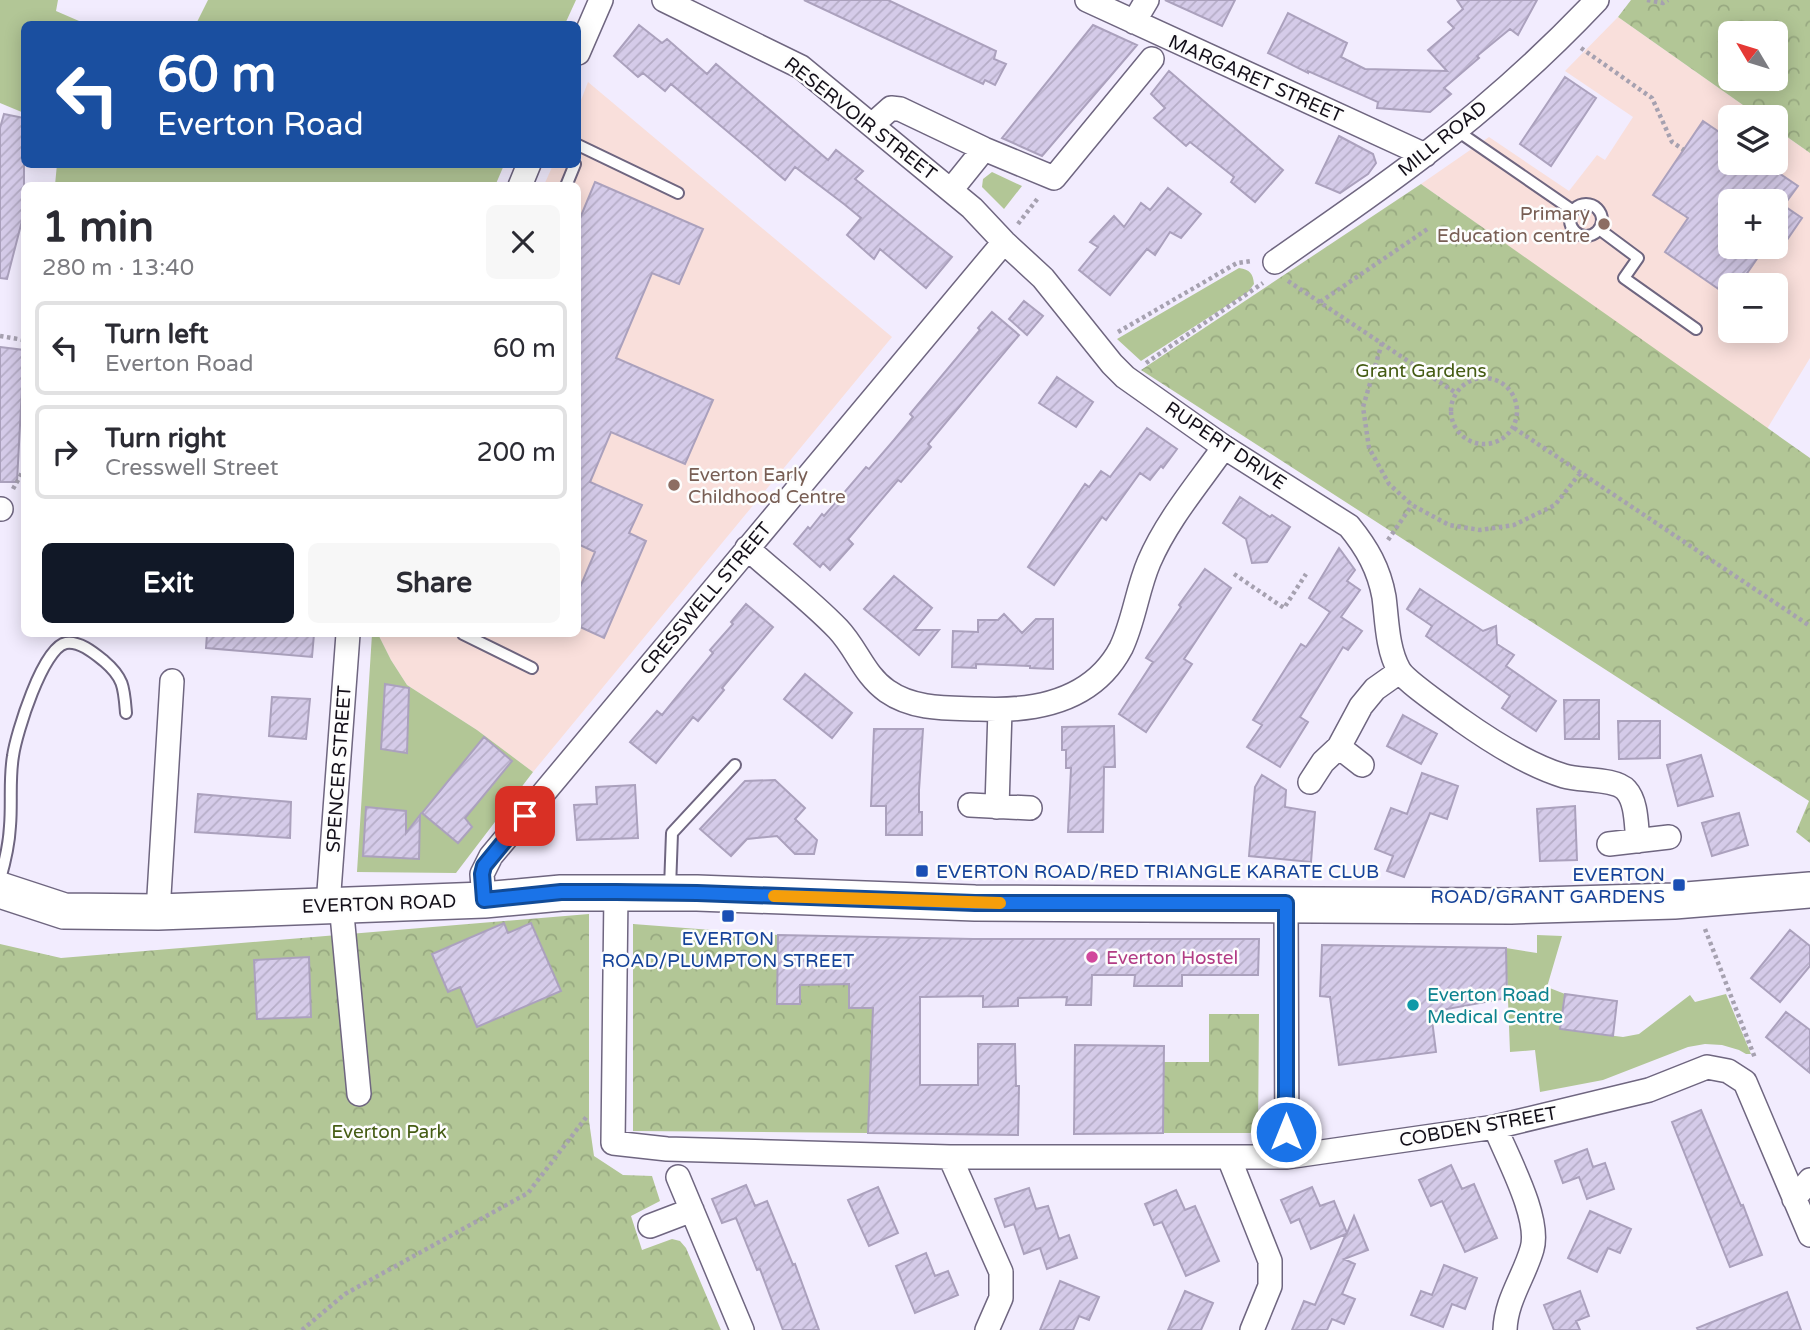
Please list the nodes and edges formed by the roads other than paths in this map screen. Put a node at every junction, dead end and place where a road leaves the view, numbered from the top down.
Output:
1 (601, 0) edge
2 (664, 0) edge
3 (1087, 0) edge
4 (1147, 0) edge
5 (1587, 3) edge
6 (1134, 22) junction
7 (581, 46) edge
8 (1152, 59) dead end
9 (872, 125) junction
10 (1456, 130) junction
11 (984, 149) junction
12 (581, 152) edge
13 (1425, 155) junction
14 (951, 190) junction
15 (678, 193) dead end
16 (1572, 210) junction
17 (1599, 229) junction
18 (1004, 242) junction
19 (1275, 267) road end
20 (1696, 329) dead end
21 (1224, 447) junction
22 (747, 548) junction
23 (348, 637) edge
24 (469, 637) edge
25 (532, 668) dead end
26 (1399, 672) junction
27 (172, 681) dead end
28 (1000, 710) junction
29 (126, 713) dead end
30 (1339, 747) junction
31 (734, 765) dead end
32 (1362, 765) dead end
33 (1310, 782) dead end
34 (970, 805) dead end
35 (997, 807) junction
36 (1030, 808) dead end
37 (1669, 837) dead end
38 (1638, 841) junction
39 (1609, 844) dead end
40 (0, 879) edge
41 (0, 890) edge
42 (1810, 890) edge
43 (616, 892) junction
44 (670, 893) junction
45 (484, 900) junction
46 (1286, 903) junction
47 (335, 904) junction
48 (158, 912) junction
49 (359, 1094) dead end
50 (1495, 1127) junction
51 (950, 1157) junction
52 (1287, 1157) junction
53 (1229, 1158) junction
54 (678, 1177) dead end
55 (1810, 1180) edge
56 (1794, 1199) junction
57 (692, 1210) junction
58 (650, 1226) dead end
59 (1810, 1235) edge
60 (742, 1330) edge
61 (987, 1330) edge
62 (1252, 1330) edge
63 (1505, 1330) edge

1 - 7 street
2 - 9 street, RESERVOIR STREET
3 - 6 street, MARGARET STREET
4 - 6 street
5 - 10 street, MILL ROAD
6 - 13 street, MARGARET STREET
8 - 11 street
9 - 11 street
9 - 14 street, RESERVOIR STREET
10 - 13 street, MILL ROAD
10 - 16 lane
11 - 14 street
12 - 15 lane
13 - 19 street, MILL ROAD
14 - 18 street, RESERVOIR STREET
16 - 17 lane
16 - 17 lane
17 - 20 lane
18 - 21 street, RUPERT DRIVE
18 - 22 street, CRESSWELL STREET
21 - 26 street, RUPERT DRIVE
21 - 28 street
22 - 28 street
22 - 45 street, CRESSWELL STREET
23 - 47 street, SPENCER STREET
24 - 25 lane
26 - 30 street
26 - 38 street
27 - 48 street
28 - 35 street
29 - 40 lane
30 - 32 street
30 - 33 street
31 - 44 lane
34 - 35 street
35 - 36 street
37 - 38 street
38 - 39 street
41 - 48 main road, EVERTON ROAD
42 - 46 main road, EVERTON ROAD
43 - 44 main road, EVERTON ROAD
43 - 45 main road, EVERTON ROAD
43 - 51 street, COBDEN STREET
44 - 46 main road, EVERTON ROAD
45 - 47 main road, EVERTON ROAD
46 - 52 street
47 - 48 main road, EVERTON ROAD
47 - 49 street, SPENCER STREET
50 - 52 street, COBDEN STREET
50 - 56 street, COBDEN STREET
50 - 63 street
51 - 53 street, COBDEN STREET
51 - 61 street
52 - 53 street, COBDEN STREET
53 - 62 street
54 - 57 street
55 - 56 street
56 - 59 street
57 - 58 street
57 - 60 street

